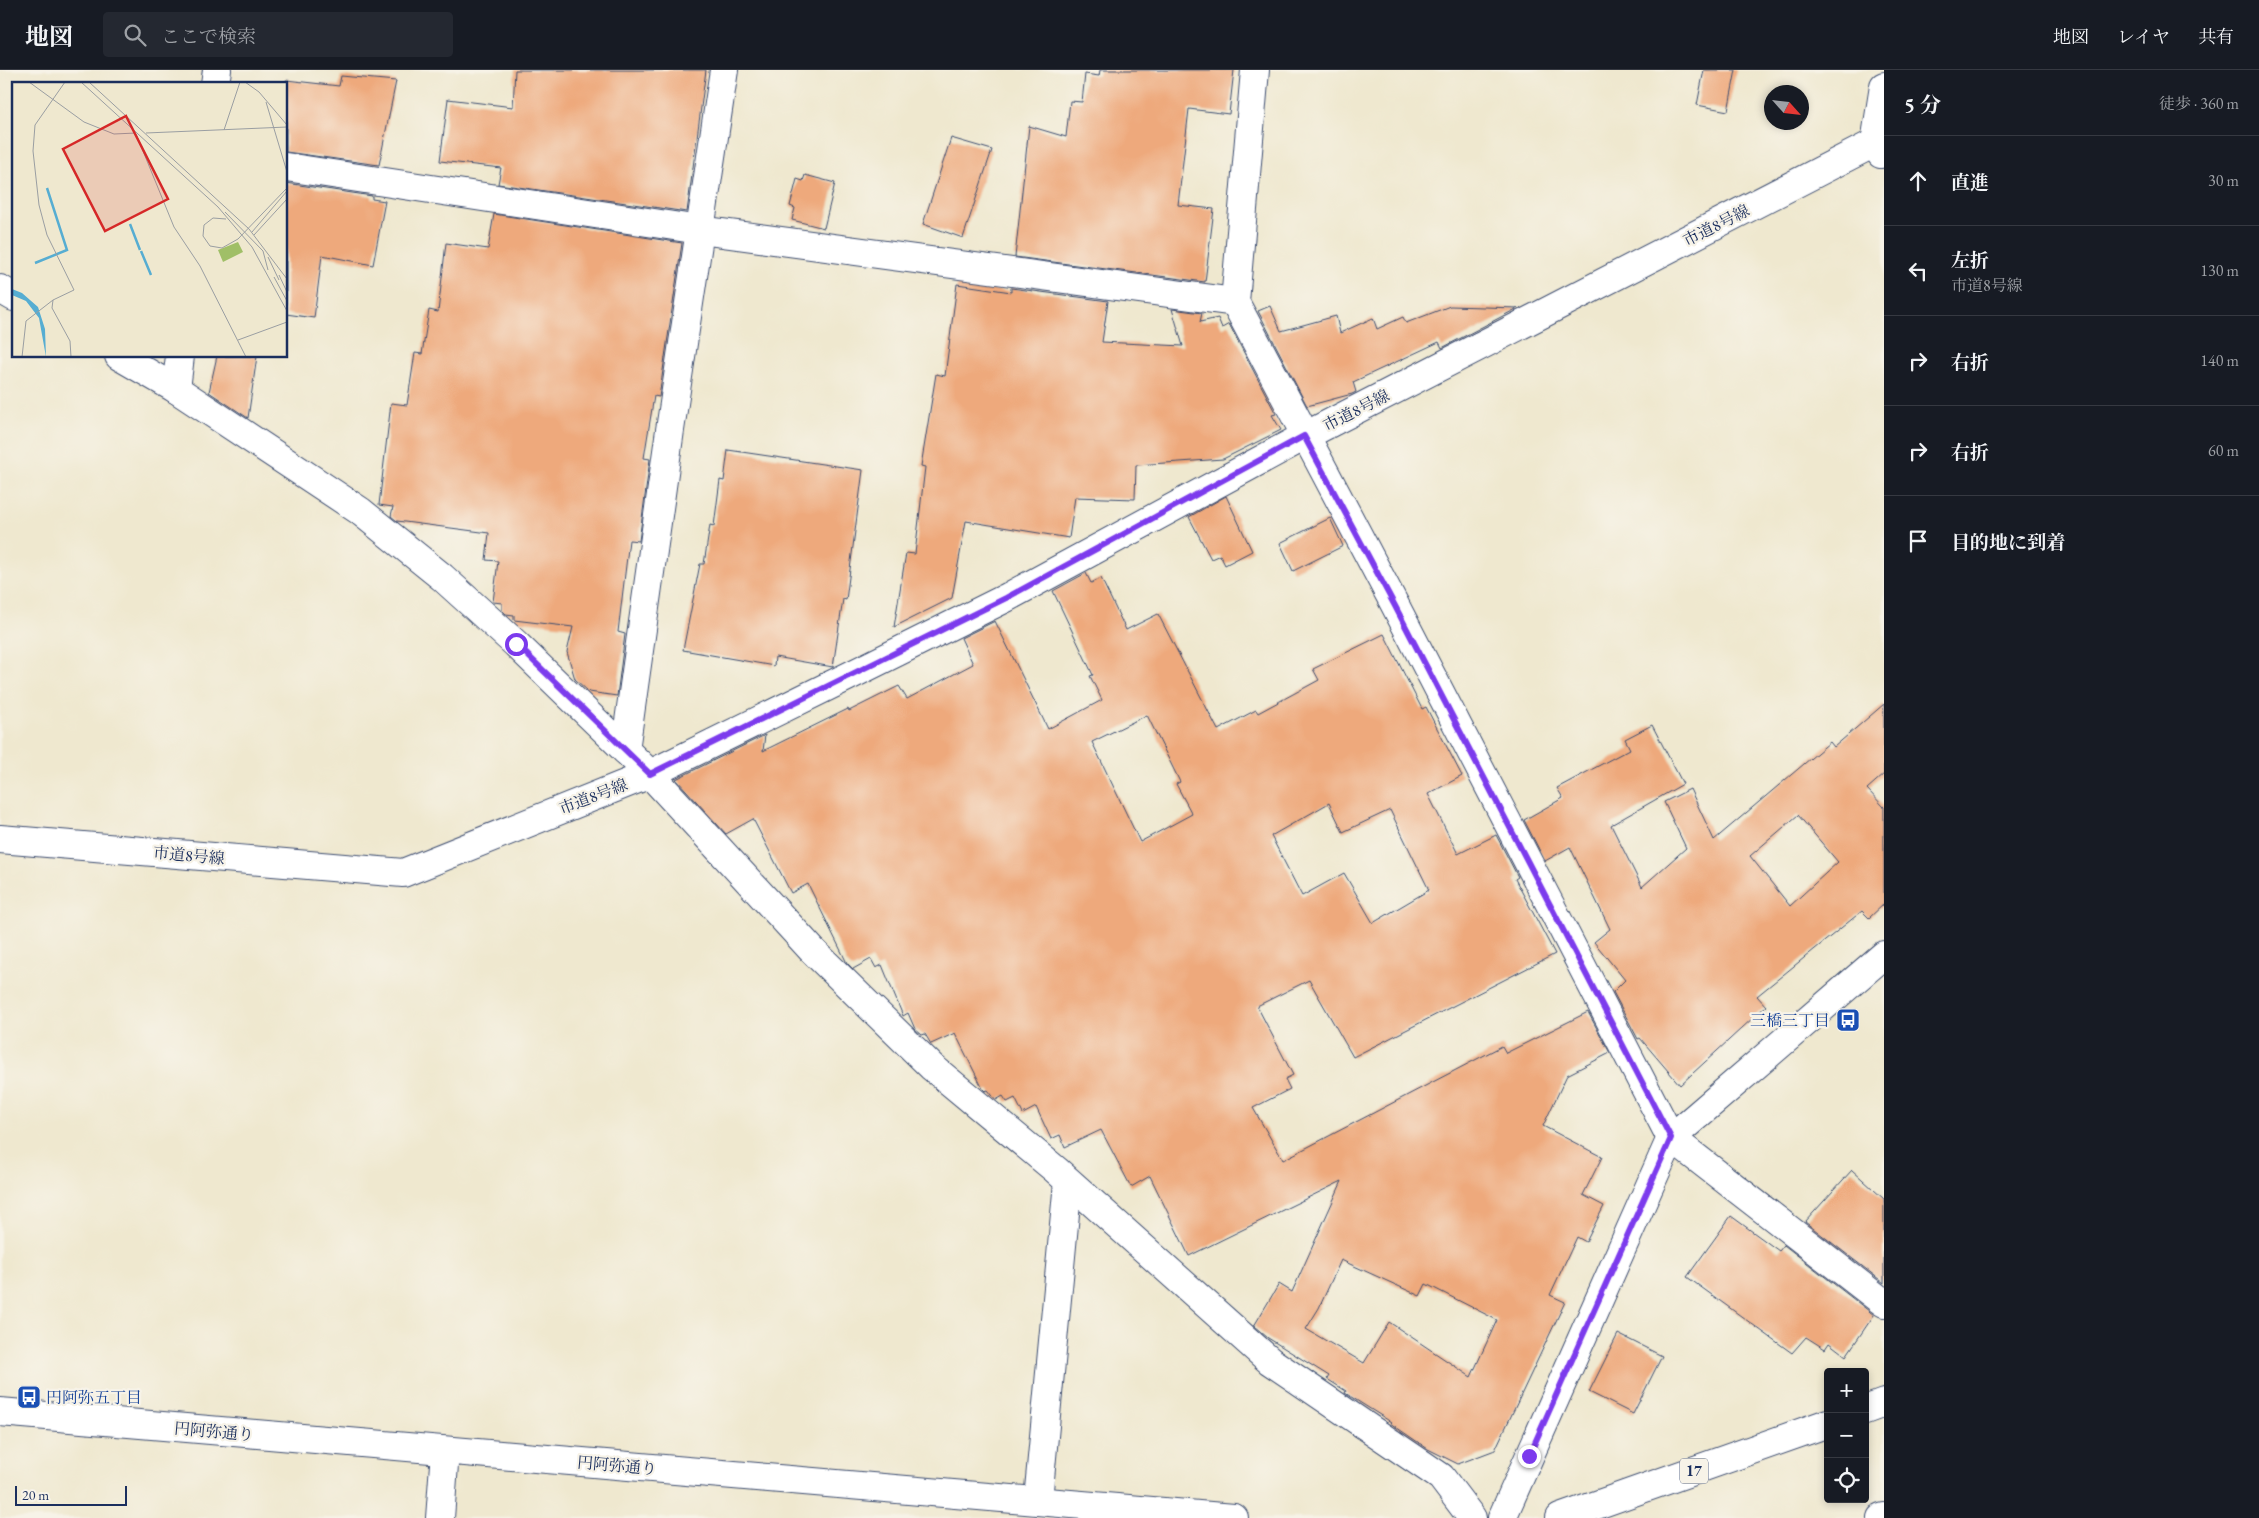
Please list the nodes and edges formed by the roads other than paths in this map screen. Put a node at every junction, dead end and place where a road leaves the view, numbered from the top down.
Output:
1 (724, 70) edge
2 (1255, 70) edge
3 (1884, 86) edge
4 (1881, 147) edge
5 (288, 167) edge
6 (700, 230) junction
7 (0, 289) edge
8 (12, 296) edge
9 (1235, 302) junction
10 (122, 358) edge
11 (180, 358) edge
12 (176, 389) junction
13 (1304, 436) junction
14 (626, 750) junction
15 (650, 774) junction
16 (0, 839) edge
17 (1884, 955) edge
18 (1671, 1138) junction
19 (1068, 1182) junction
20 (1884, 1303) edge
21 (1884, 1403) edge
22 (1869, 1409) edge
23 (0, 1412) edge
24 (1824, 1424) edge
25 (445, 1451) junction
26 (1038, 1500) junction
27 (440, 1518) edge
28 (1234, 1518) edge
29 (1472, 1518) edge
30 (1502, 1518) edge
31 (1560, 1518) edge

1 - 6 main road
2 - 9 main road
3 - 4 main road
4 - 13 main road, 市道8号線
5 - 6 main road
6 - 9 main road
6 - 14 main road
7 - 8 main road
9 - 13 main road
10 - 12 main road
11 - 12 main road
12 - 14 main road
13 - 15 main road, 市道8号線
13 - 18 main road
14 - 15 main road
15 - 16 main road, 市道8号線
15 - 19 main road
17 - 18 main road
18 - 20 main road
18 - 30 main road
19 - 26 main road
19 - 29 main road
21 - 22 main road
23 - 25 main road, 円阿弥通り
24 - 31 main road, 17
25 - 26 main road, 円阿弥通り
25 - 27 main road
26 - 28 main road, 円阿弥通り

